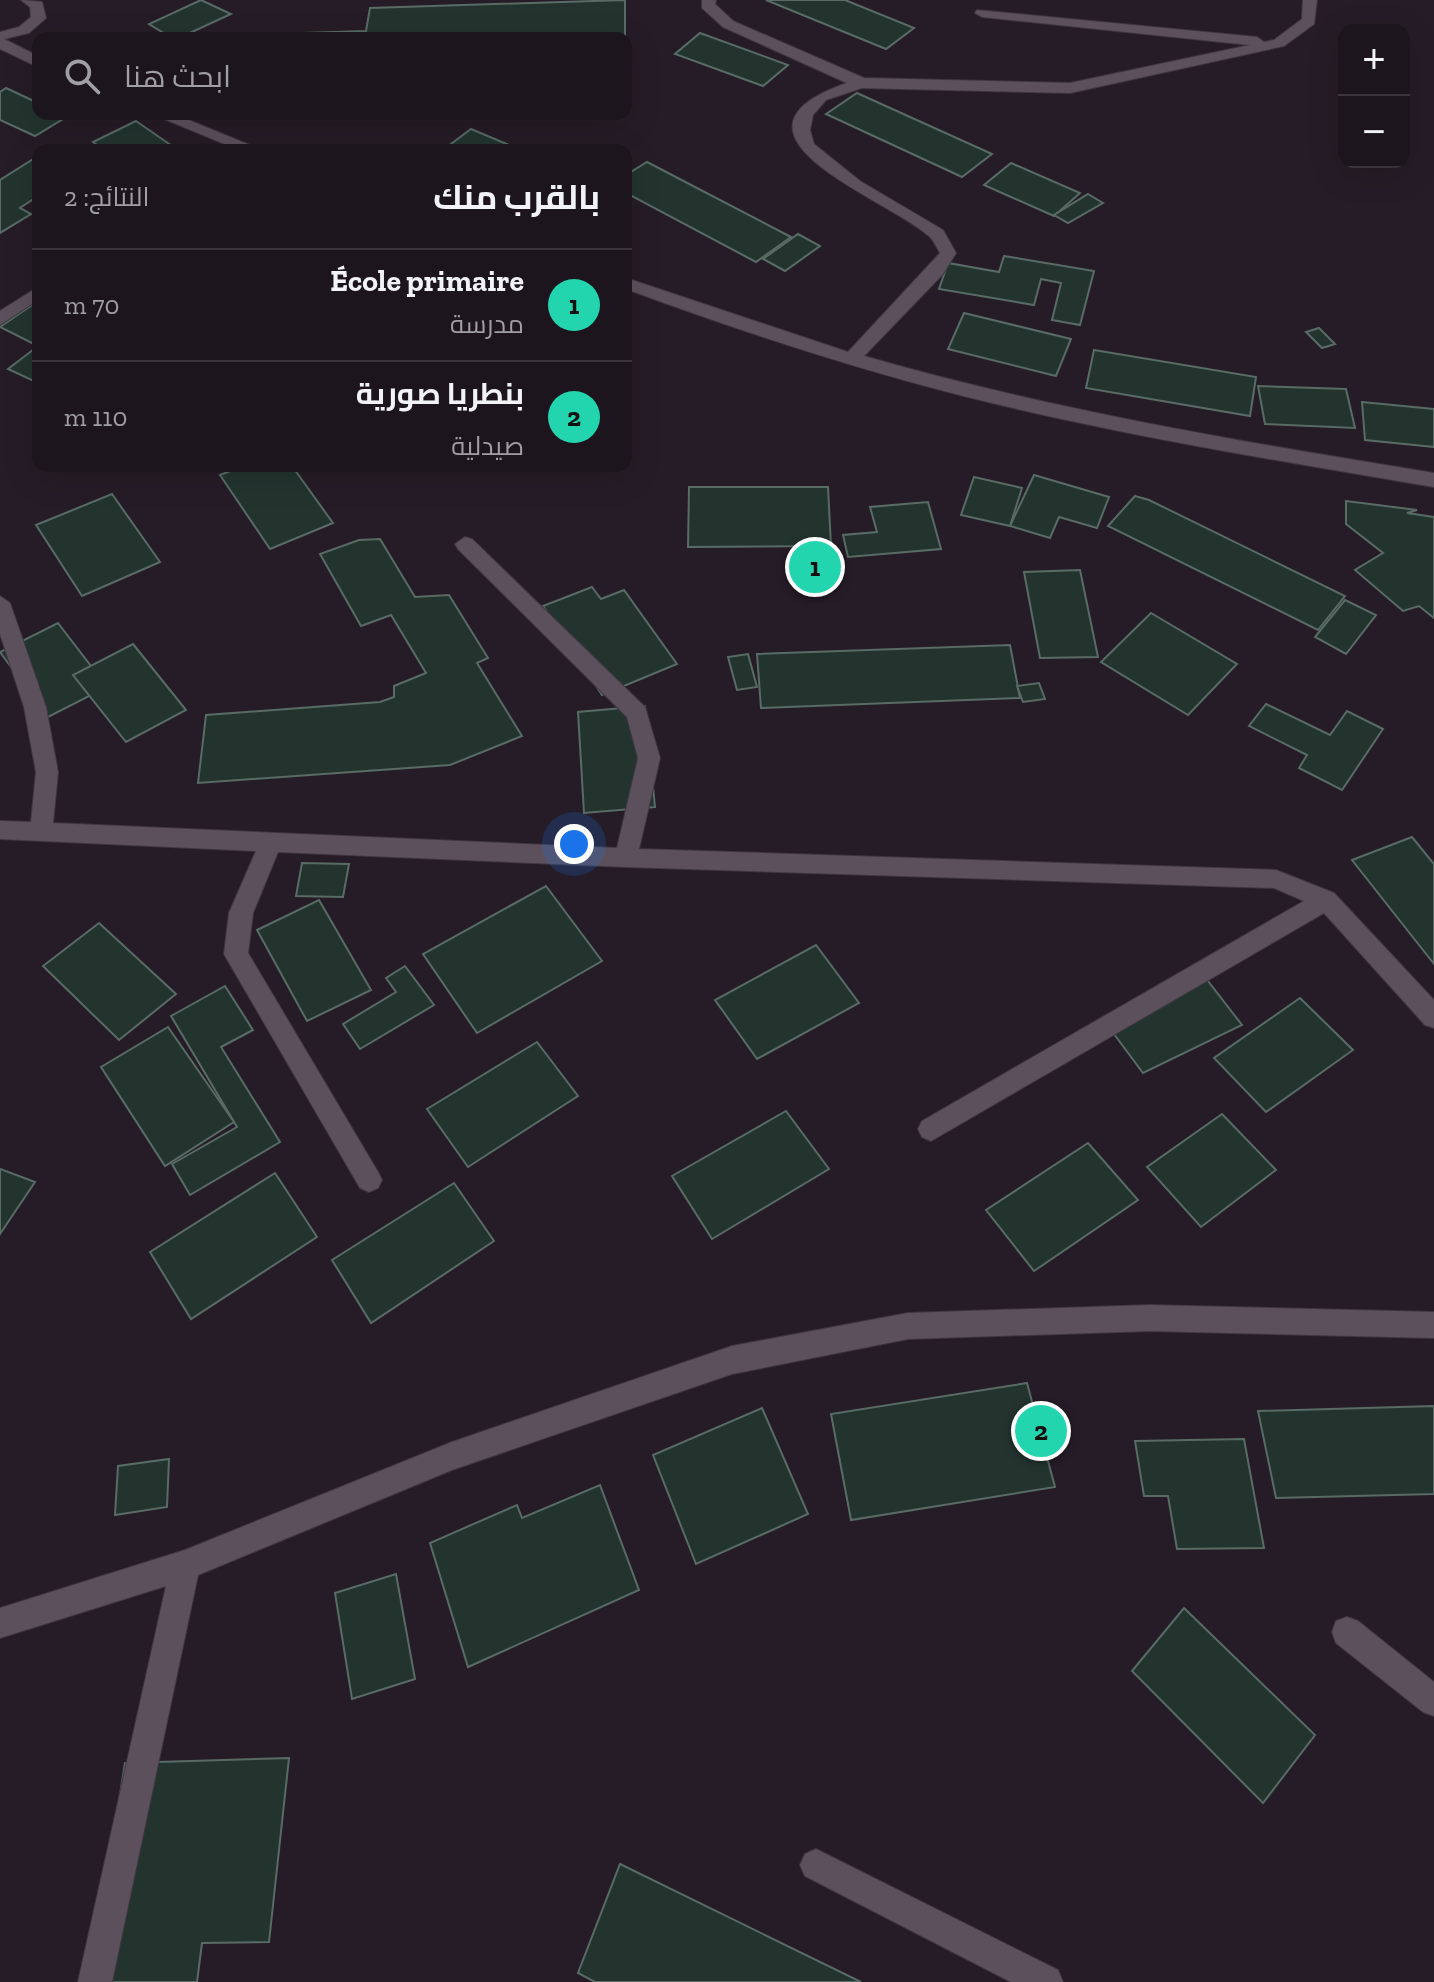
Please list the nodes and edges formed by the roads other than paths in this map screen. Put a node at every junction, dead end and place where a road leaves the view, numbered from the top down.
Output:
1 (709, 0) edge
2 (1310, 0) edge
3 (35, 2) edge
4 (982, 13) dead end
5 (33, 24) junction
6 (33, 32) edge
7 (0, 36) edge
8 (0, 43) edge
9 (1279, 43) junction
10 (32, 59) edge
11 (861, 83) junction
12 (174, 120) edge
13 (231, 144) edge
14 (632, 285) edge
15 (32, 296) edge
16 (0, 319) edge
17 (851, 359) junction
18 (1434, 480) edge
19 (465, 544) dead end
20 (0, 603) edge
21 (0, 830) edge
22 (41, 832) junction
23 (271, 841) junction
24 (626, 858) junction
25 (1326, 900) junction
26 (1434, 1017) edge
27 (931, 1129) dead end
28 (369, 1180) dead end
29 (1434, 1325) edge
30 (185, 1565) junction
31 (0, 1623) edge
32 (1347, 1632) dead end
33 (1434, 1701) edge
34 (816, 1865) dead end
35 (95, 1982) edge
36 (1046, 1982) edge

1 - 11 street
2 - 9 street
3 - 5 street
4 - 9 street
5 - 6 street
5 - 7 street
8 - 10 street
9 - 11 street
11 - 17 street
12 - 13 street
14 - 17 street
15 - 16 street
17 - 18 street
19 - 24 street
20 - 22 street
21 - 22 street
22 - 23 street
23 - 24 street
23 - 28 street
24 - 25 street
25 - 26 street
25 - 27 street
29 - 30 street
30 - 31 street
30 - 35 street
32 - 33 street
34 - 36 street

